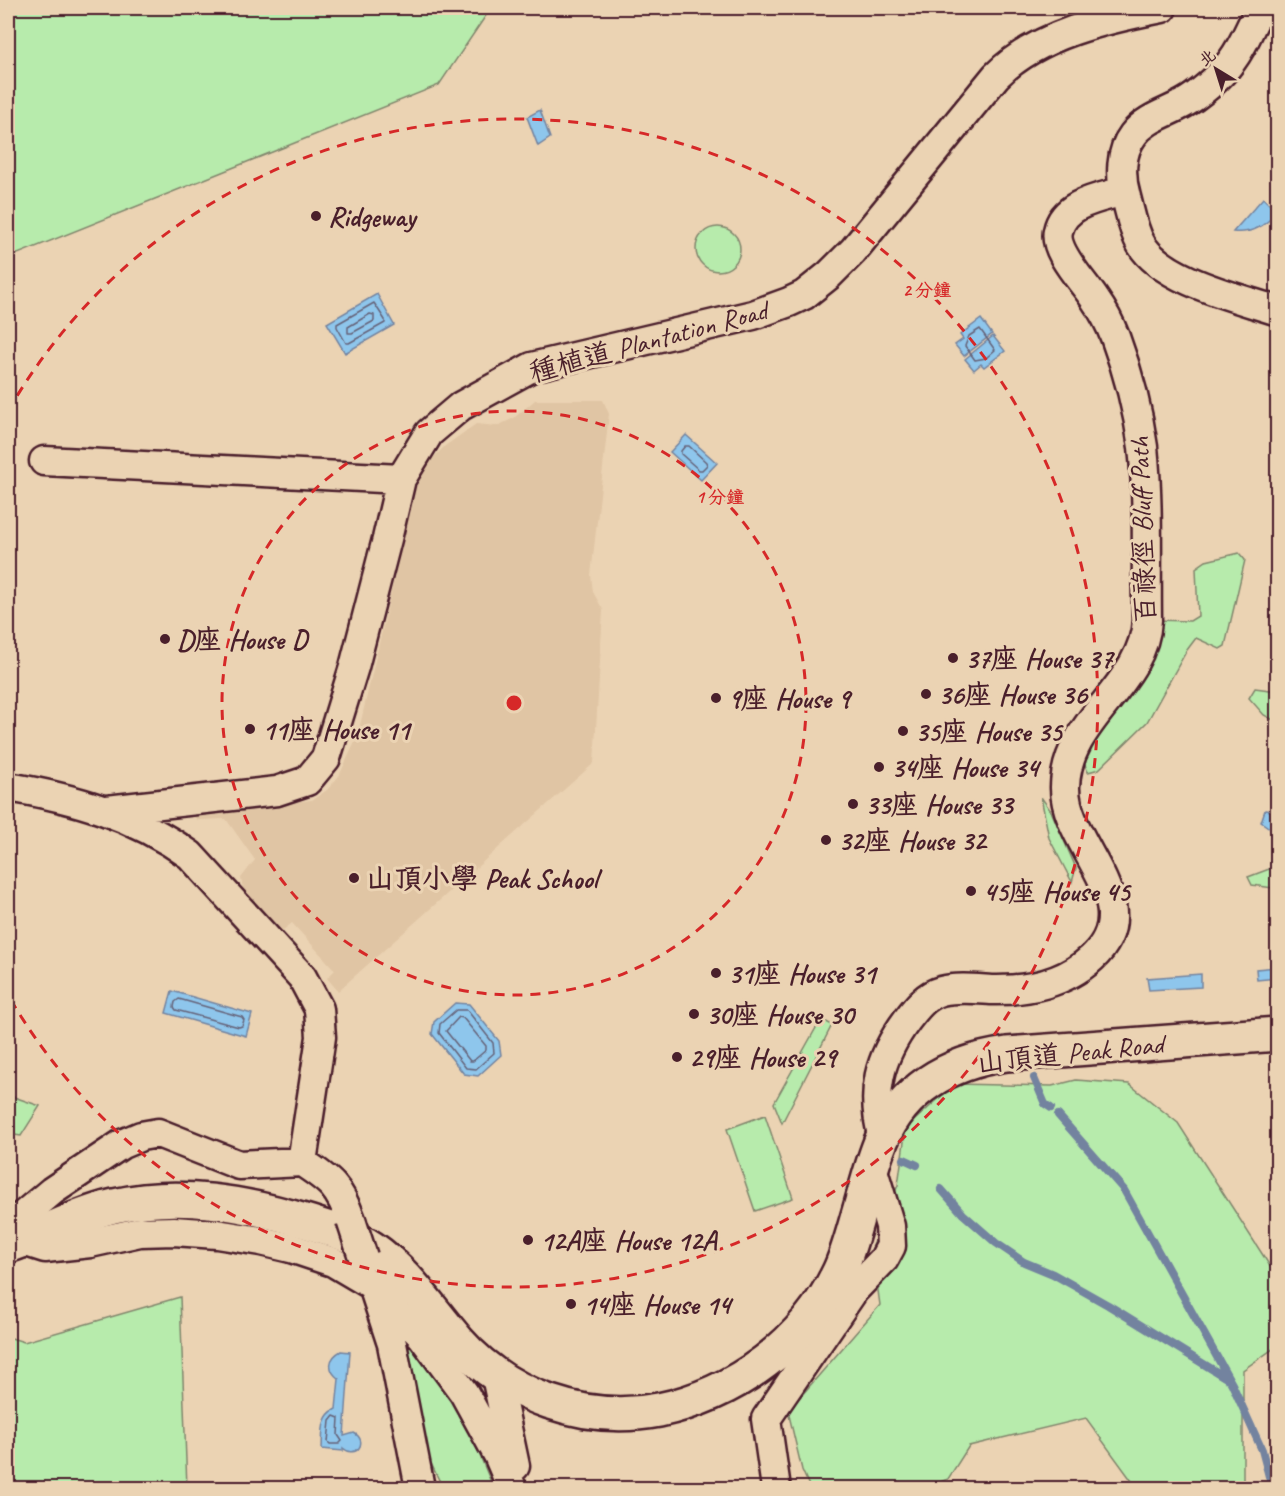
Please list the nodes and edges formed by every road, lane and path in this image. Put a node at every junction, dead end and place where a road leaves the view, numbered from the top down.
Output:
1 (1162, 8) edge
2 (1261, 8) edge
3 (1124, 191) junction
4 (1278, 311) edge
5 (44, 461) dead end
6 (401, 479) junction
7 (21, 789) edge
8 (107, 810) junction
9 (1278, 1034) edge
10 (878, 1153) junction
11 (302, 1162) junction
12 (13, 1234) edge
13 (372, 1285) junction
14 (496, 1376) junction
15 (420, 1488) edge
16 (512, 1488) edge
17 (519, 1488) edge
18 (776, 1488) edge

1 - 6 street, 種植道 Plantation Road
2 - 3 street
3 - 4 street
3 - 10 street, 百祿徑 Bluff Path
5 - 6 street
6 - 8 street, 種植道 Plantation Road
7 - 8 street
8 - 11 street
9 - 10 main road, 山頂道 Peak Road
10 - 14 main road, 山頂道 Peak Road
10 - 18 street
11 - 12 street
11 - 13 street, bridge
12 - 13 street
12 - 14 main road, 山頂道 Peak Road
13 - 15 street
13 - 16 street
14 - 17 street

